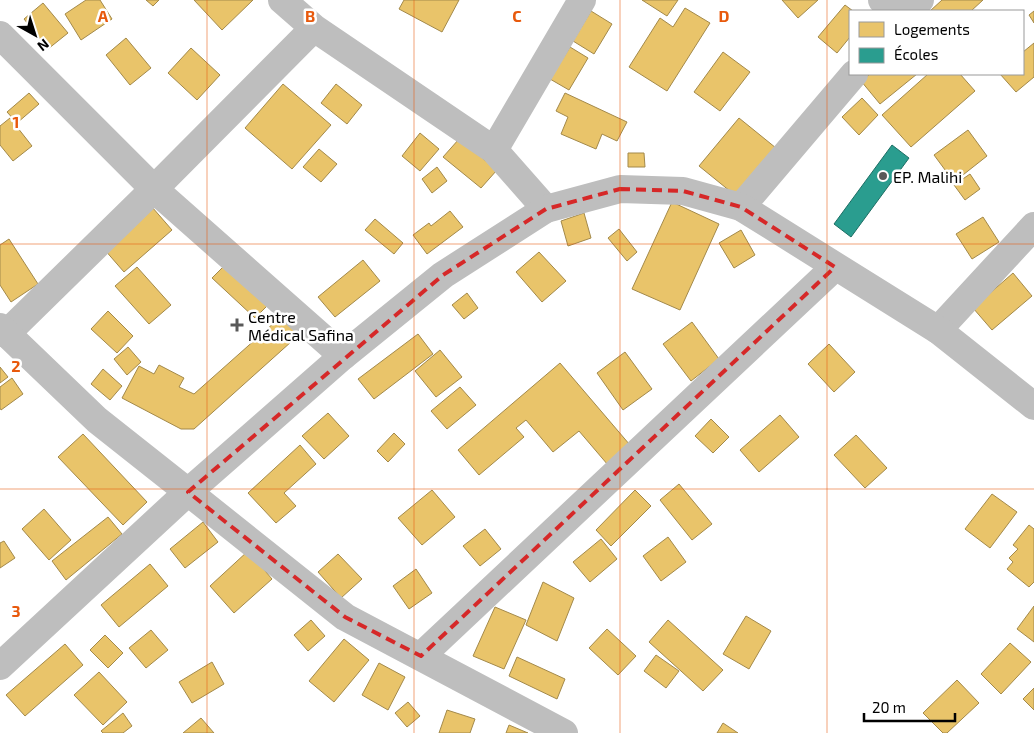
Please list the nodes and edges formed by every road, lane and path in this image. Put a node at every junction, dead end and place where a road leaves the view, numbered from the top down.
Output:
1 (282, 0) edge
2 (582, 0) edge
3 (882, 0) edge
4 (920, 0) edge
5 (892, 10) edge
6 (909, 10) edge
7 (314, 28) junction
8 (0, 35) edge
9 (853, 75) edge
10 (494, 150) junction
11 (154, 189) junction
12 (741, 207) junction
13 (546, 209) junction
14 (1034, 226) edge
15 (835, 267) junction
16 (3, 330) edge
17 (938, 330) junction
18 (343, 356) junction
19 (1034, 406) edge
20 (188, 492) junction
21 (421, 656) junction
22 (0, 666) edge
23 (564, 733) edge

1 - 7 street
2 - 10 street
3 - 5 street
4 - 6 street
7 - 10 street
7 - 11 street
8 - 11 street
9 - 12 street
10 - 13 street
11 - 16 street
11 - 18 street
12 - 13 street
12 - 15 street
13 - 18 street
14 - 17 street
15 - 17 street
15 - 21 street
16 - 20 street
17 - 19 street
18 - 20 street
20 - 21 street
20 - 22 street
21 - 23 street

